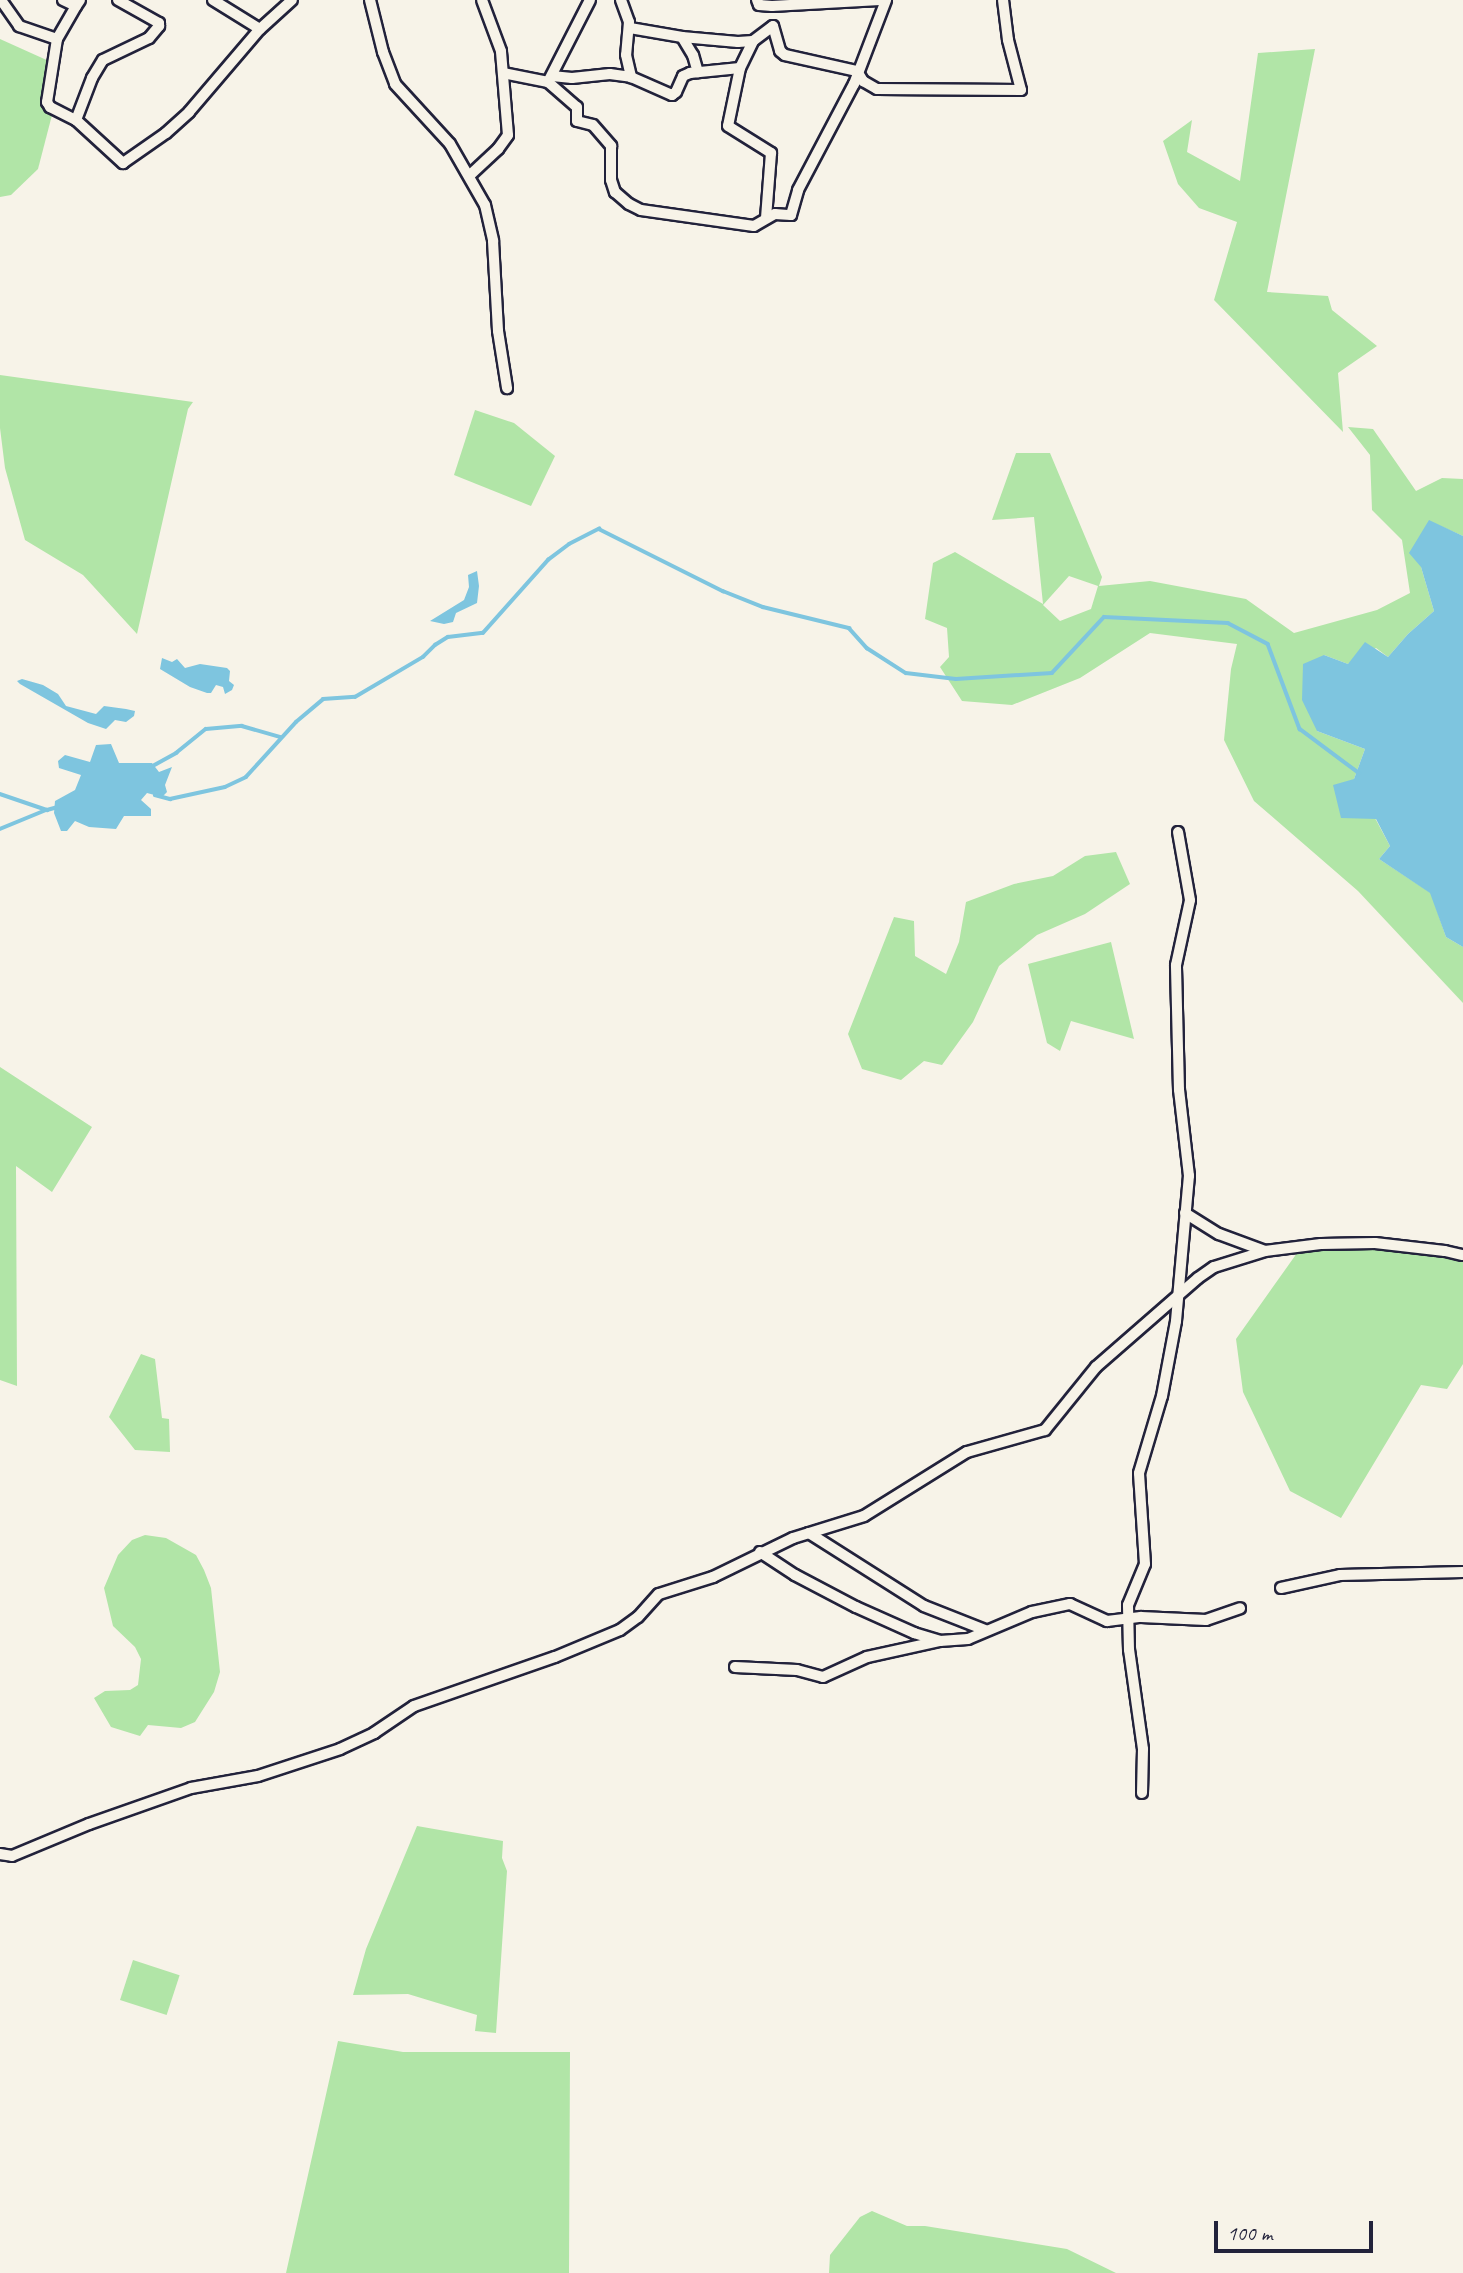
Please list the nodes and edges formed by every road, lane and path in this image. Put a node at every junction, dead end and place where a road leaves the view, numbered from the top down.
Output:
1 (1, 0) edge
2 (63, 0) edge
3 (118, 0) edge
4 (213, 0) edge
5 (292, 0) edge
6 (370, 0) edge
7 (482, 0) edge
8 (590, 0) edge
9 (621, 0) edge
10 (757, 0) edge
11 (880, 0) edge
12 (886, 0) edge
13 (1003, 0) edge
14 (78, 3) edge
15 (630, 28) junction
16 (260, 29) junction
17 (682, 37) junction
18 (57, 39) junction
19 (752, 41) junction
20 (740, 68) junction
21 (857, 71) junction
22 (698, 72) junction
23 (503, 73) junction
24 (631, 77) junction
25 (550, 79) junction
26 (76, 120) junction
27 (470, 176) junction
28 (766, 218) junction
29 (507, 388) dead end
30 (1178, 832) dead end
31 (1185, 1213) junction
32 (1265, 1251) junction
33 (1463, 1255) edge
34 (1180, 1293) junction
35 (809, 1533) junction
36 (760, 1552) junction
37 (1463, 1572) edge
38 (1280, 1588) dead end
39 (1240, 1608) dead end
40 (1128, 1618) junction
41 (985, 1630) junction
42 (940, 1641) junction
43 (735, 1667) dead end
44 (1142, 1794) dead end
45 (0, 1854) edge

1 - 18 street
2 - 14 street
3 - 26 street
4 - 16 street
5 - 16 street
6 - 27 street
7 - 23 street
8 - 25 street
9 - 15 street
10 - 11 street
12 - 21 street
13 - 21 street
14 - 18 street
15 - 17 street
15 - 24 street
16 - 26 street
17 - 19 street
17 - 22 street
18 - 26 street
19 - 20 street
19 - 21 street
20 - 22 street
20 - 28 street
21 - 28 street
22 - 24 street
23 - 25 street
23 - 27 street
24 - 25 street
25 - 28 street
27 - 29 street
30 - 31 street
31 - 32 street
31 - 34 street
32 - 33 street
32 - 34 street
34 - 35 street
34 - 40 street
35 - 36 street
35 - 41 street
36 - 42 street
36 - 45 street
37 - 38 street
39 - 40 street
40 - 41 street
40 - 44 street
41 - 42 street
42 - 43 street

